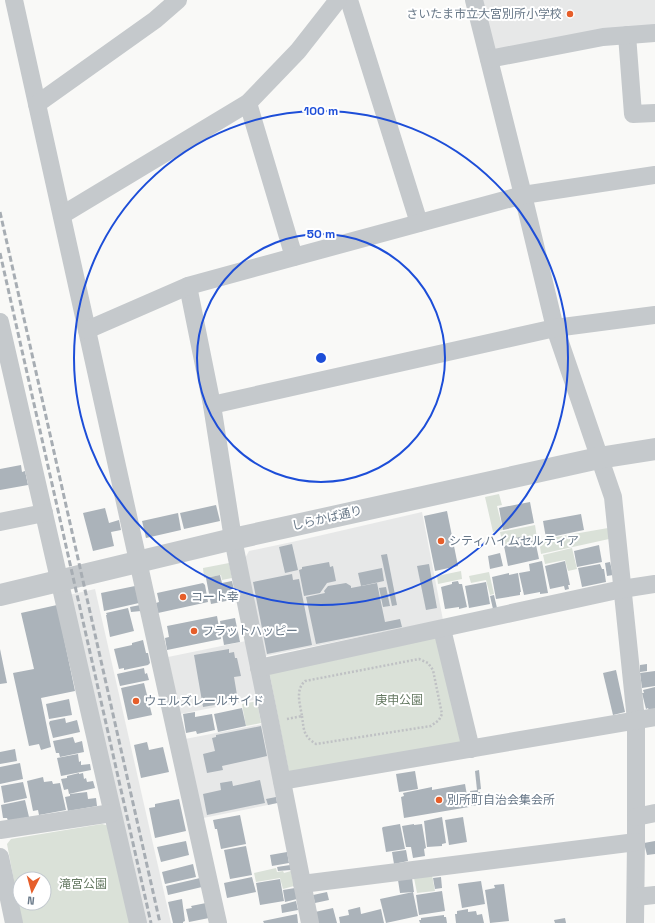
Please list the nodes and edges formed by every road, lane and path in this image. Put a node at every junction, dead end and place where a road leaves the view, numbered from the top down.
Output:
1 (14, 0) edge
2 (178, 0) edge
3 (338, 0) edge
4 (349, 0) edge
5 (474, 0) edge
6 (655, 34) edge
7 (628, 35) junction
8 (489, 59) junction
9 (248, 103) junction
10 (37, 104) junction
11 (655, 113) edge
12 (655, 175) edge
13 (524, 195) junction
14 (62, 215) junction
15 (419, 223) junction
16 (294, 257) junction
17 (188, 286) junction
18 (655, 315) edge
19 (0, 322) edge
20 (555, 328) junction
21 (87, 330) junction
22 (212, 405) junction
23 (655, 449) edge
24 (599, 458) junction
25 (44, 513) junction
26 (0, 522) edge
27 (233, 539) junction
28 (138, 562) junction
29 (60, 581) junction
30 (655, 584) edge
31 (622, 589) junction
32 (0, 595) edge
33 (442, 630) junction
34 (259, 668) junction
35 (302, 716) junction
36 (655, 717) edge
37 (636, 720) junction
38 (270, 722) junction
39 (472, 749) junction
40 (282, 781) junction
41 (112, 813) junction
42 (655, 813) edge
43 (636, 816) junction
44 (0, 830) edge
45 (636, 842) junction
46 (0, 857) edge
47 (302, 884) junction
48 (655, 895) edge
49 (636, 897) junction
50 (14, 923) edge
51 (138, 923) edge
52 (218, 923) edge
53 (310, 923) edge
54 (635, 923) edge

1 - 10 street
2 - 10 street
3 - 9 street
4 - 15 street
5 - 8 street
6 - 7 street
7 - 8 street
7 - 11 street
8 - 13 street
9 - 14 street
9 - 16 street
10 - 14 street
12 - 13 street
13 - 15 street
13 - 20 street
14 - 21 street
15 - 16 street
16 - 17 street
17 - 21 street
17 - 22 street
18 - 20 street
19 - 25 street
20 - 22 street
20 - 24 street
21 - 28 street
22 - 27 street
23 - 24 street, しらかば通り
24 - 27 street, しらかば通り
24 - 31 street
25 - 26 street
25 - 29 street
27 - 28 street, しらかば通り
27 - 34 street
28 - 29 street, しらかば通り
28 - 52 street
29 - 32 street, しらかば通り
29 - 41 street
30 - 31 street
31 - 33 street
31 - 37 street
33 - 34 street
33 - 39 street
34 - 38 street
35 - 35 path
35 - 38 path
36 - 37 street
37 - 39 street
37 - 43 street
38 - 40 street
39 - 40 street
40 - 47 street
41 - 44 street
41 - 51 street
42 - 43 street
43 - 45 street
45 - 47 street
45 - 49 street
46 - 50 street
47 - 53 street
48 - 49 street
49 - 54 street

